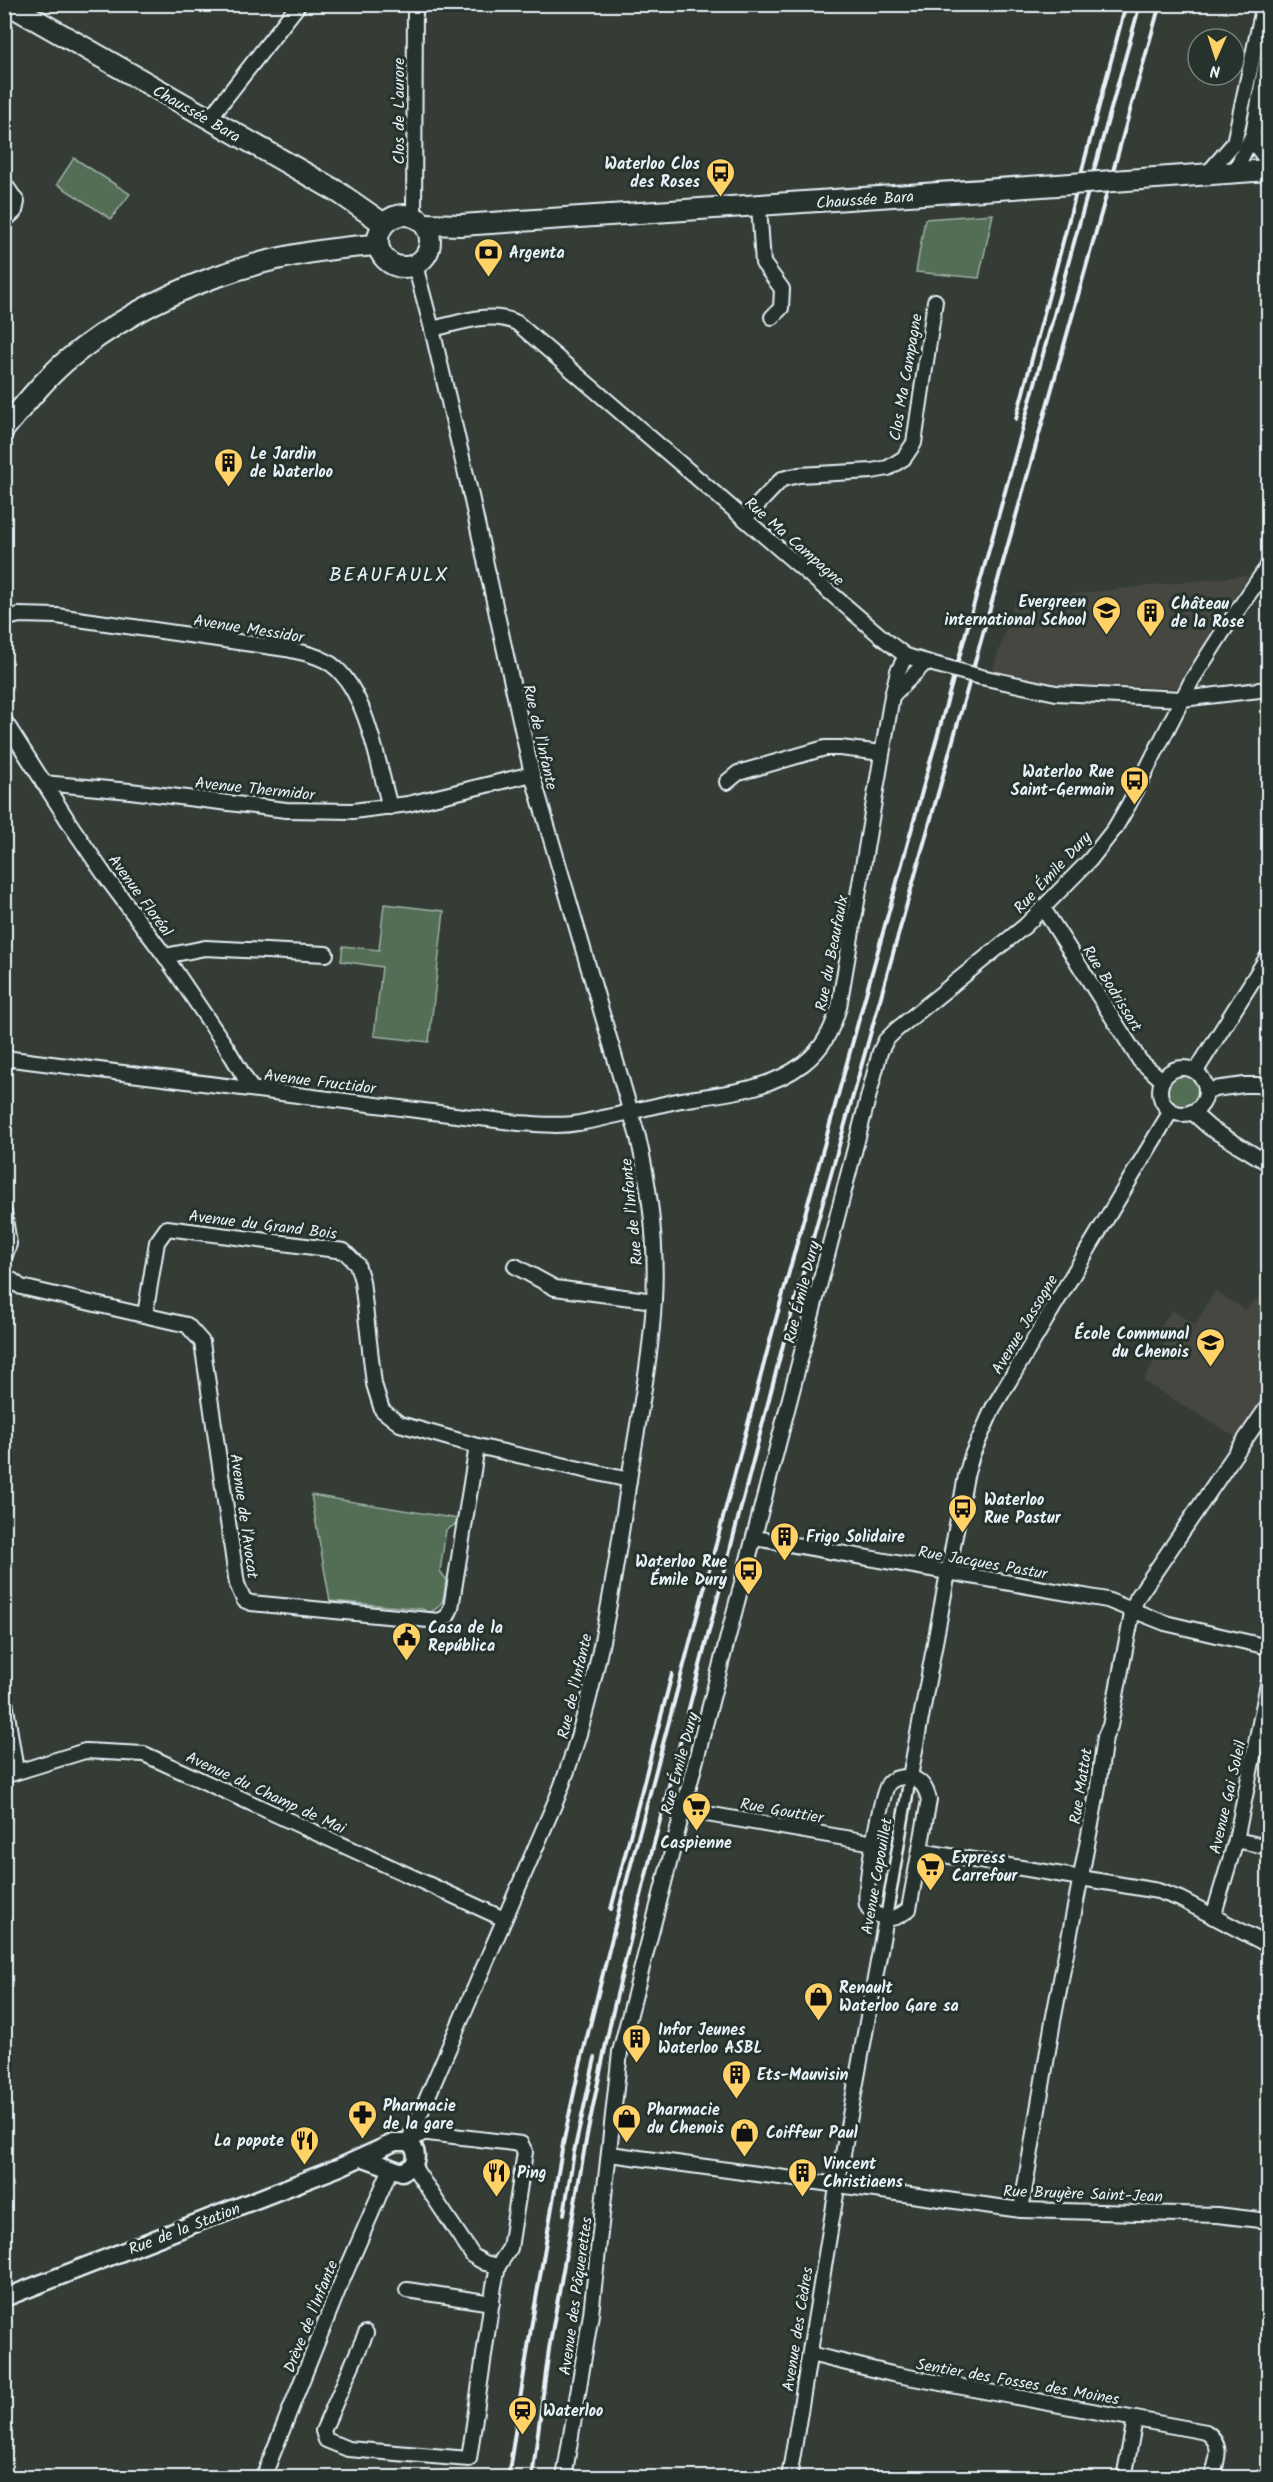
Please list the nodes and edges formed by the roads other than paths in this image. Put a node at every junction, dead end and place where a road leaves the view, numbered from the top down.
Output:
1 (8, 4) edge
2 (299, 4) edge
3 (415, 4) edge
4 (1264, 4) edge
5 (1269, 52) edge
6 (209, 119) junction
7 (1253, 134) junction
8 (1269, 162) edge
9 (1269, 170) edge
10 (1235, 171) junction
11 (1209, 173) junction
12 (4, 183) edge
13 (759, 206) junction
14 (4, 221) edge
15 (384, 224) junction
16 (422, 228) junction
17 (378, 245) junction
18 (415, 265) junction
19 (935, 301) dead end
20 (772, 317) dead end
21 (432, 329) junction
22 (4, 429) edge
23 (745, 518) junction
24 (1269, 566) edge
25 (4, 618) edge
26 (906, 656) junction
27 (931, 663) junction
28 (1269, 690) edge
29 (892, 696) junction
30 (1182, 699) junction
31 (4, 720) edge
32 (882, 753) junction
33 (532, 774) junction
34 (727, 782) dead end
35 (43, 783) junction
36 (390, 807) junction
37 (1043, 908) junction
38 (326, 954) dead end
39 (165, 956) junction
40 (1269, 956) edge
41 (4, 1058) edge
42 (1196, 1071) junction
43 (1162, 1080) junction
44 (1269, 1085) edge
45 (251, 1088) junction
46 (1207, 1090) junction
47 (1171, 1111) junction
48 (631, 1112) junction
49 (1192, 1112) junction
50 (1269, 1163) edge
51 (4, 1212) edge
52 (5, 1257) edge
53 (515, 1266) dead end
54 (8, 1281) edge
55 (654, 1301) junction
56 (145, 1315) junction
57 (1269, 1406) edge
58 (477, 1446) junction
59 (629, 1480) junction
60 (755, 1538) junction
61 (949, 1572) junction
62 (1133, 1609) junction
63 (1269, 1647) edge
64 (1269, 1683) edge
65 (4, 1695) edge
66 (10, 1774) edge
67 (910, 1777) junction
68 (684, 1810) junction
69 (1236, 1840) junction
70 (874, 1843) junction
71 (1269, 1847) edge
72 (920, 1851) junction
73 (1081, 1878) junction
74 (1214, 1917) junction
75 (886, 1918) junction
76 (504, 1919) junction
77 (1269, 1945) edge
78 (408, 2142) junction
79 (389, 2145) junction
80 (610, 2154) junction
81 (364, 2158) junction
82 (413, 2166) junction
83 (391, 2168) junction
84 (837, 2185) junction
85 (1021, 2210) junction
86 (1269, 2221) edge
87 (498, 2266) junction
88 (407, 2290) dead end
89 (4, 2298) edge
90 (492, 2303) junction
91 (366, 2332) dead end
92 (810, 2354) junction
93 (1135, 2419) junction
94 (263, 2478) edge
95 (564, 2478) edge
96 (789, 2478) edge
97 (1124, 2478) edge
98 (1212, 2478) edge

1 - 6 main road, Chaussée Bara
2 - 6 street
3 - 16 street, Clos de L'aurore
4 - 11 street
5 - 7 street
6 - 15 main road, Chaussée Bara
7 - 8 street
7 - 10 street
9 - 10 main road, Chaussée Bara
10 - 11 main road, Chaussée Bara
11 - 13 main road, Chaussée Bara, bridge
12 - 14 street
13 - 16 main road, Chaussée Bara
13 - 20 street
15 - 16 main road
15 - 17 main road
16 - 18 main road
17 - 18 main road
17 - 22 main road
18 - 21 street, Rue de l'Infante
19 - 23 street, Clos Ma Campagne
21 - 23 street, Rue Ma Campagne
21 - 33 street, Rue de l'Infante
23 - 26 street, Rue Ma Campagne
24 - 30 street, Rue Émile Dury
25 - 36 street, Avenue Messidor
26 - 27 street, Rue Ma Campagne
26 - 29 street, Rue du Beaufaulx
27 - 29 street
27 - 30 street, Rue Ma Campagne, bridge
28 - 30 street, Rue Ma Campagne
29 - 32 street, Rue du Beaufaulx
30 - 37 street, Rue Émile Dury
31 - 35 street, Avenue Floréal
32 - 34 street
32 - 48 street, Rue du Beaufaulx
33 - 36 street, Avenue Thermidor
33 - 48 street, Rue de l'Infante
35 - 36 street, Avenue Thermidor
35 - 39 street, Avenue Floréal
37 - 43 street, Rue Bodrissart
37 - 60 street, Rue Émile Dury
38 - 39 street
39 - 45 street, Avenue Floréal
40 - 42 street
41 - 45 street, Avenue Fructidor
42 - 43 street
42 - 46 street
43 - 47 street
44 - 46 street
45 - 48 street, Avenue Fructidor
46 - 49 street
47 - 49 street
47 - 61 street, Avenue Jassogne
48 - 55 street, Rue de l'Infante
49 - 50 street
51 - 52 street
52 - 54 street
53 - 55 street
54 - 56 street, Avenue de l'Avocat
55 - 59 street, Rue de l'Infante
56 - 58 street, Avenue du Grand Bois
56 - 58 street, Avenue de l'Avocat
57 - 62 street, Rue Mattot
58 - 59 street, Avenue du Grand Bois
59 - 76 street, Rue de l'Infante
60 - 61 street, Rue Jacques Pastur
60 - 68 street, Rue Émile Dury
61 - 62 street, Rue Jacques Pastur
61 - 67 street, Avenue Capouillet
62 - 63 street, Rue Jacques Pastur
62 - 73 street, Rue Mattot
64 - 69 street, Avenue Gai Soleil
65 - 66 street
66 - 76 street, Avenue du Champ de Mai
67 - 70 street
67 - 72 street
67 - 75 street, Avenue Capouillet
68 - 70 street, Rue Gouttier
68 - 80 street, Rue Émile Dury
69 - 71 street
69 - 74 street, Avenue Gai Soleil
70 - 75 street
72 - 73 street
72 - 75 street
73 - 74 street
73 - 85 street, Rue Mattot
74 - 77 street
75 - 84 street, Avenue Capouillet
76 - 78 street, Rue de l'Infante
78 - 79 street
78 - 82 street
78 - 87 street
79 - 81 street, Rue de la Station
79 - 83 street
80 - 84 street, Rue Bruyère Saint-Jean
80 - 95 street, Avenue des Pâquerettes
81 - 83 street
81 - 89 street, Rue de la Station
82 - 83 street
82 - 87 street
83 - 94 street, Drève de l'Infante
84 - 85 street, Rue Bruyère Saint-Jean
84 - 92 street, Avenue des Cèdres
85 - 86 street, Rue Bruyère Saint-Jean
87 - 90 street
88 - 90 street
90 - 91 street
92 - 93 street, Sentier des Fosses des Moines
92 - 96 street, Avenue des Cèdres
93 - 97 street
93 - 98 street, Sentier des Fosses des Moines

